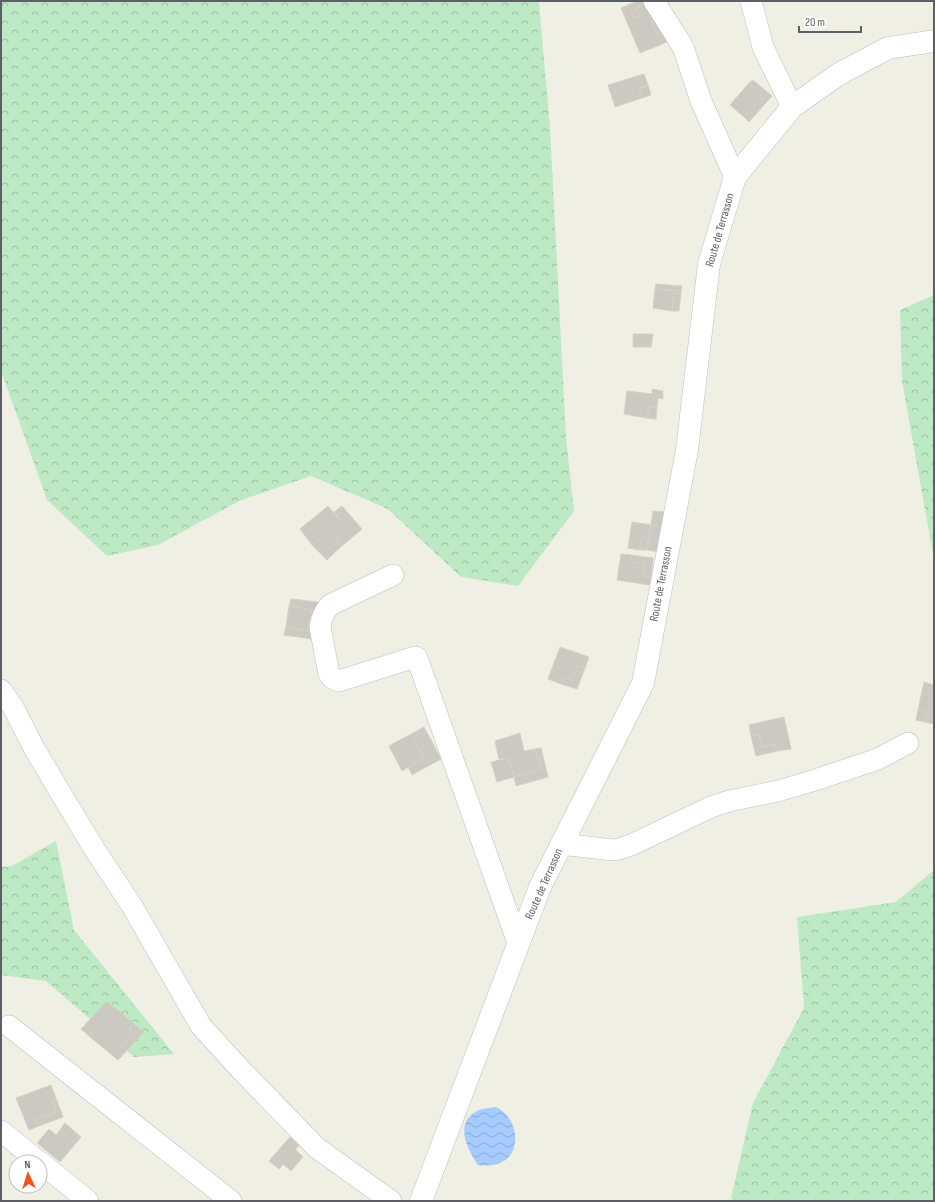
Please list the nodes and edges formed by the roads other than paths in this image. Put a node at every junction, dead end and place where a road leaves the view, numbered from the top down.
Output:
1 (654, 1) edge
2 (751, 1) edge
3 (934, 41) edge
4 (792, 107) junction
5 (735, 177) junction
6 (393, 575) dead end
7 (1, 690) edge
8 (908, 742) dead end
9 (561, 844) junction
10 (518, 943) junction
11 (9, 1026) dead end
12 (1, 1131) edge
13 (30, 1154) edge
14 (48, 1168) edge
15 (88, 1201) edge
16 (231, 1201) edge
17 (391, 1201) edge
18 (421, 1201) edge

1 - 5 street
2 - 4 street
3 - 4 street, Route de Terrasson
4 - 5 street, Route de Terrasson
5 - 9 street, Route de Terrasson
6 - 10 street
7 - 17 street
8 - 9 street
9 - 10 street, Route de Terrasson
10 - 18 street, Route de Terrasson
11 - 16 street
12 - 13 street
14 - 15 street

